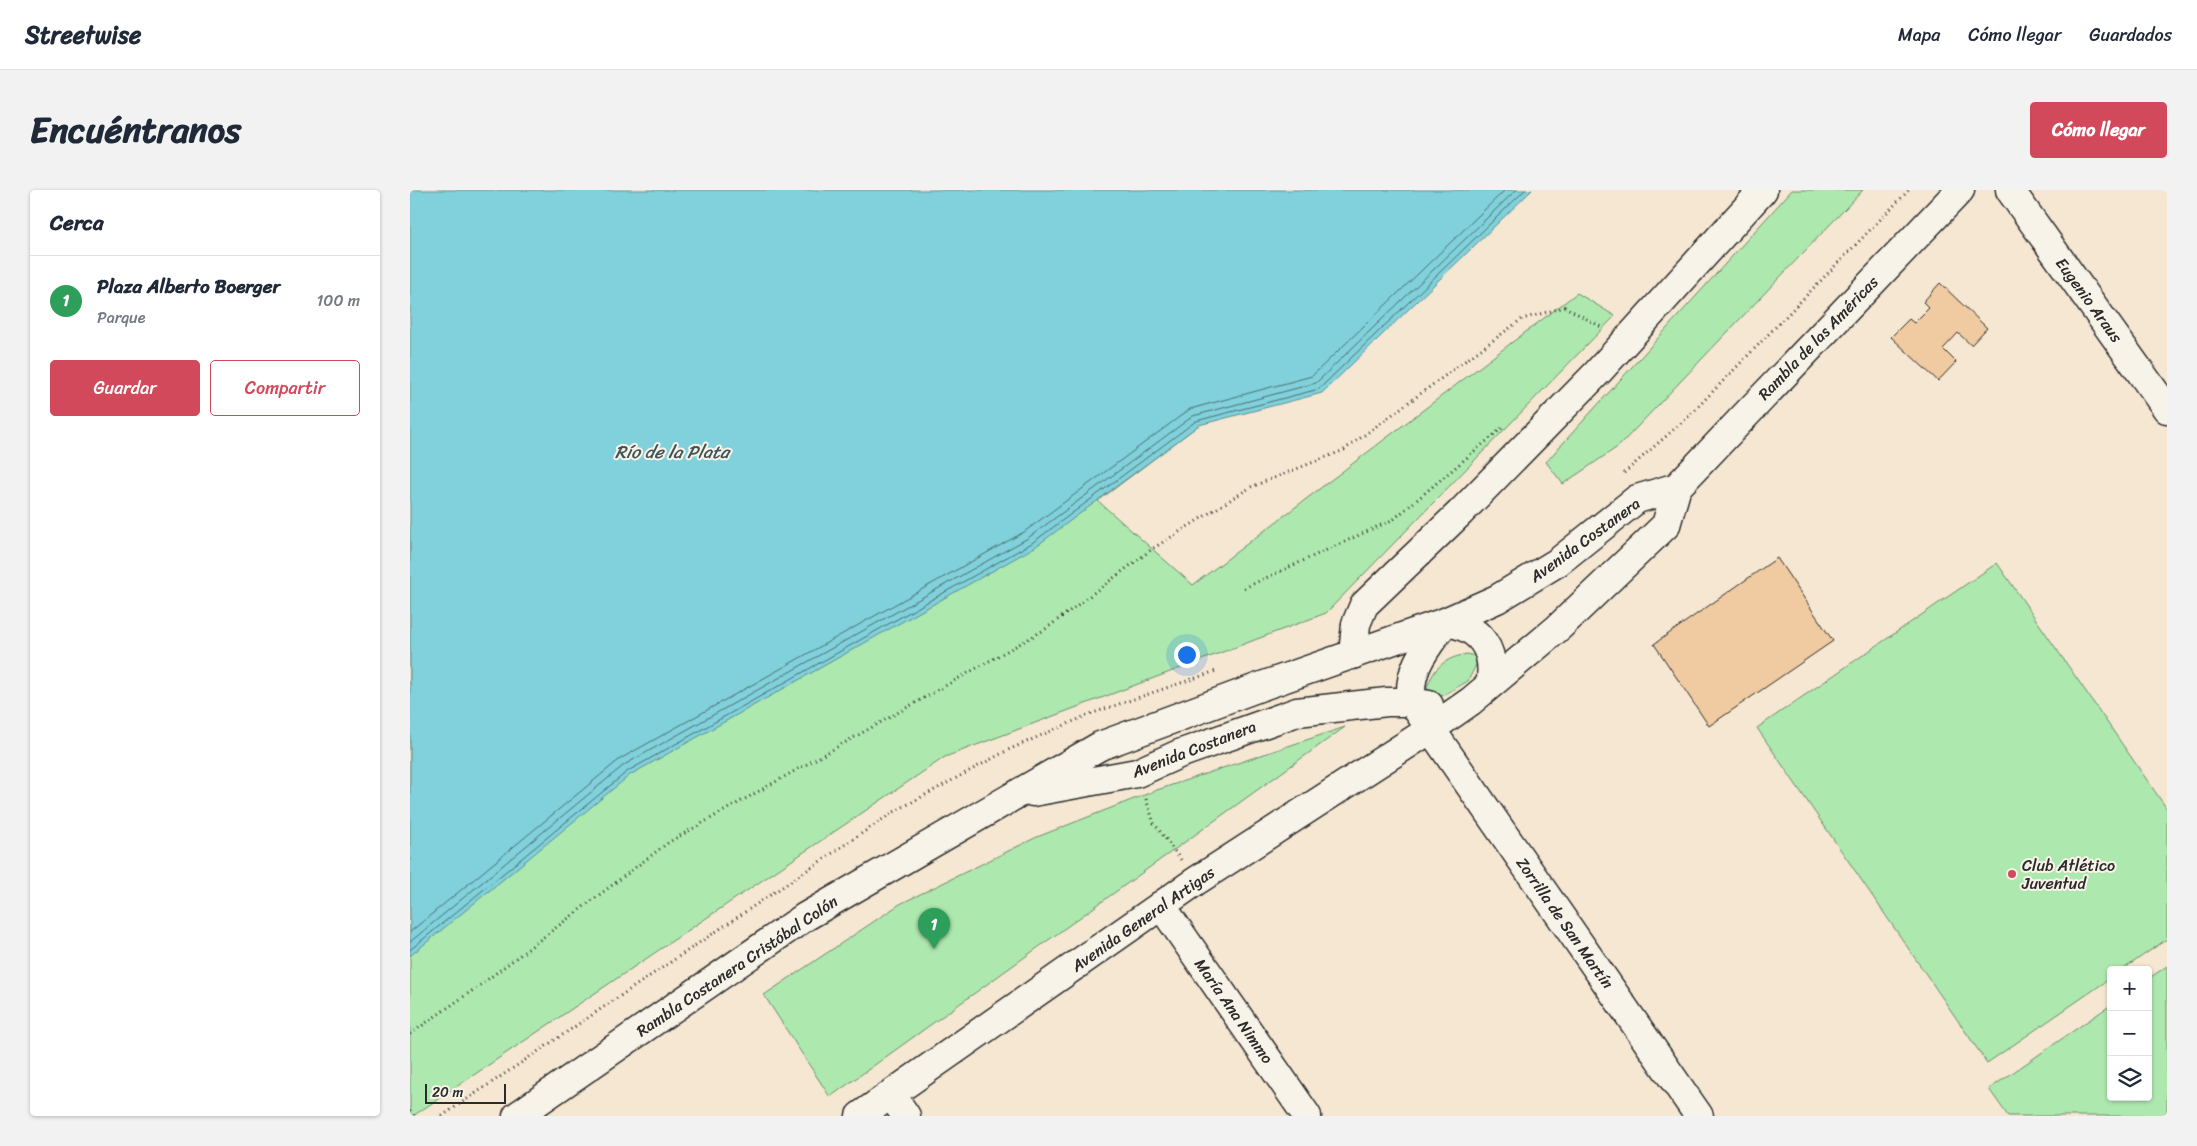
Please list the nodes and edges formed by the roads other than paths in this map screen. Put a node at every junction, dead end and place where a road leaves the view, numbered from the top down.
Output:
1 (1763, 190) edge
2 (1960, 190) edge
3 (2010, 190) edge
4 (2167, 409) edge
5 (1677, 487) junction
6 (1445, 622) junction
7 (1353, 655) junction
8 (1480, 693) junction
9 (1412, 702) junction
10 (1431, 729) junction
11 (1386, 758) junction
12 (1014, 796) junction
13 (1161, 905) junction
14 (891, 1094) junction
15 (516, 1116) edge
16 (860, 1116) edge
17 (906, 1116) edge
18 (1307, 1116) edge
19 (1699, 1116) edge

1 - 7 street
2 - 5 street, Rambla de las Américas
3 - 4 street, Eugenio Araus
5 - 6 street, Avenida Costanera
5 - 8 street
6 - 7 street, Avenida Costanera
6 - 8 street
6 - 9 street
7 - 12 street, Avenida Costanera
8 - 9 street, Avenida Costanera
8 - 10 street
9 - 10 street, Zorrilla de San Martín
9 - 11 street
9 - 12 street, Avenida Costanera
10 - 11 street, Avenida General Artigas
10 - 19 street, Zorrilla de San Martín
11 - 13 street, Avenida General Artigas
12 - 15 street, Rambla Costanera Cristóbal Colón
13 - 14 street, Avenida General Artigas
13 - 18 street, María Ana Nimmo
14 - 16 street, Avenida General Artigas
14 - 17 street

